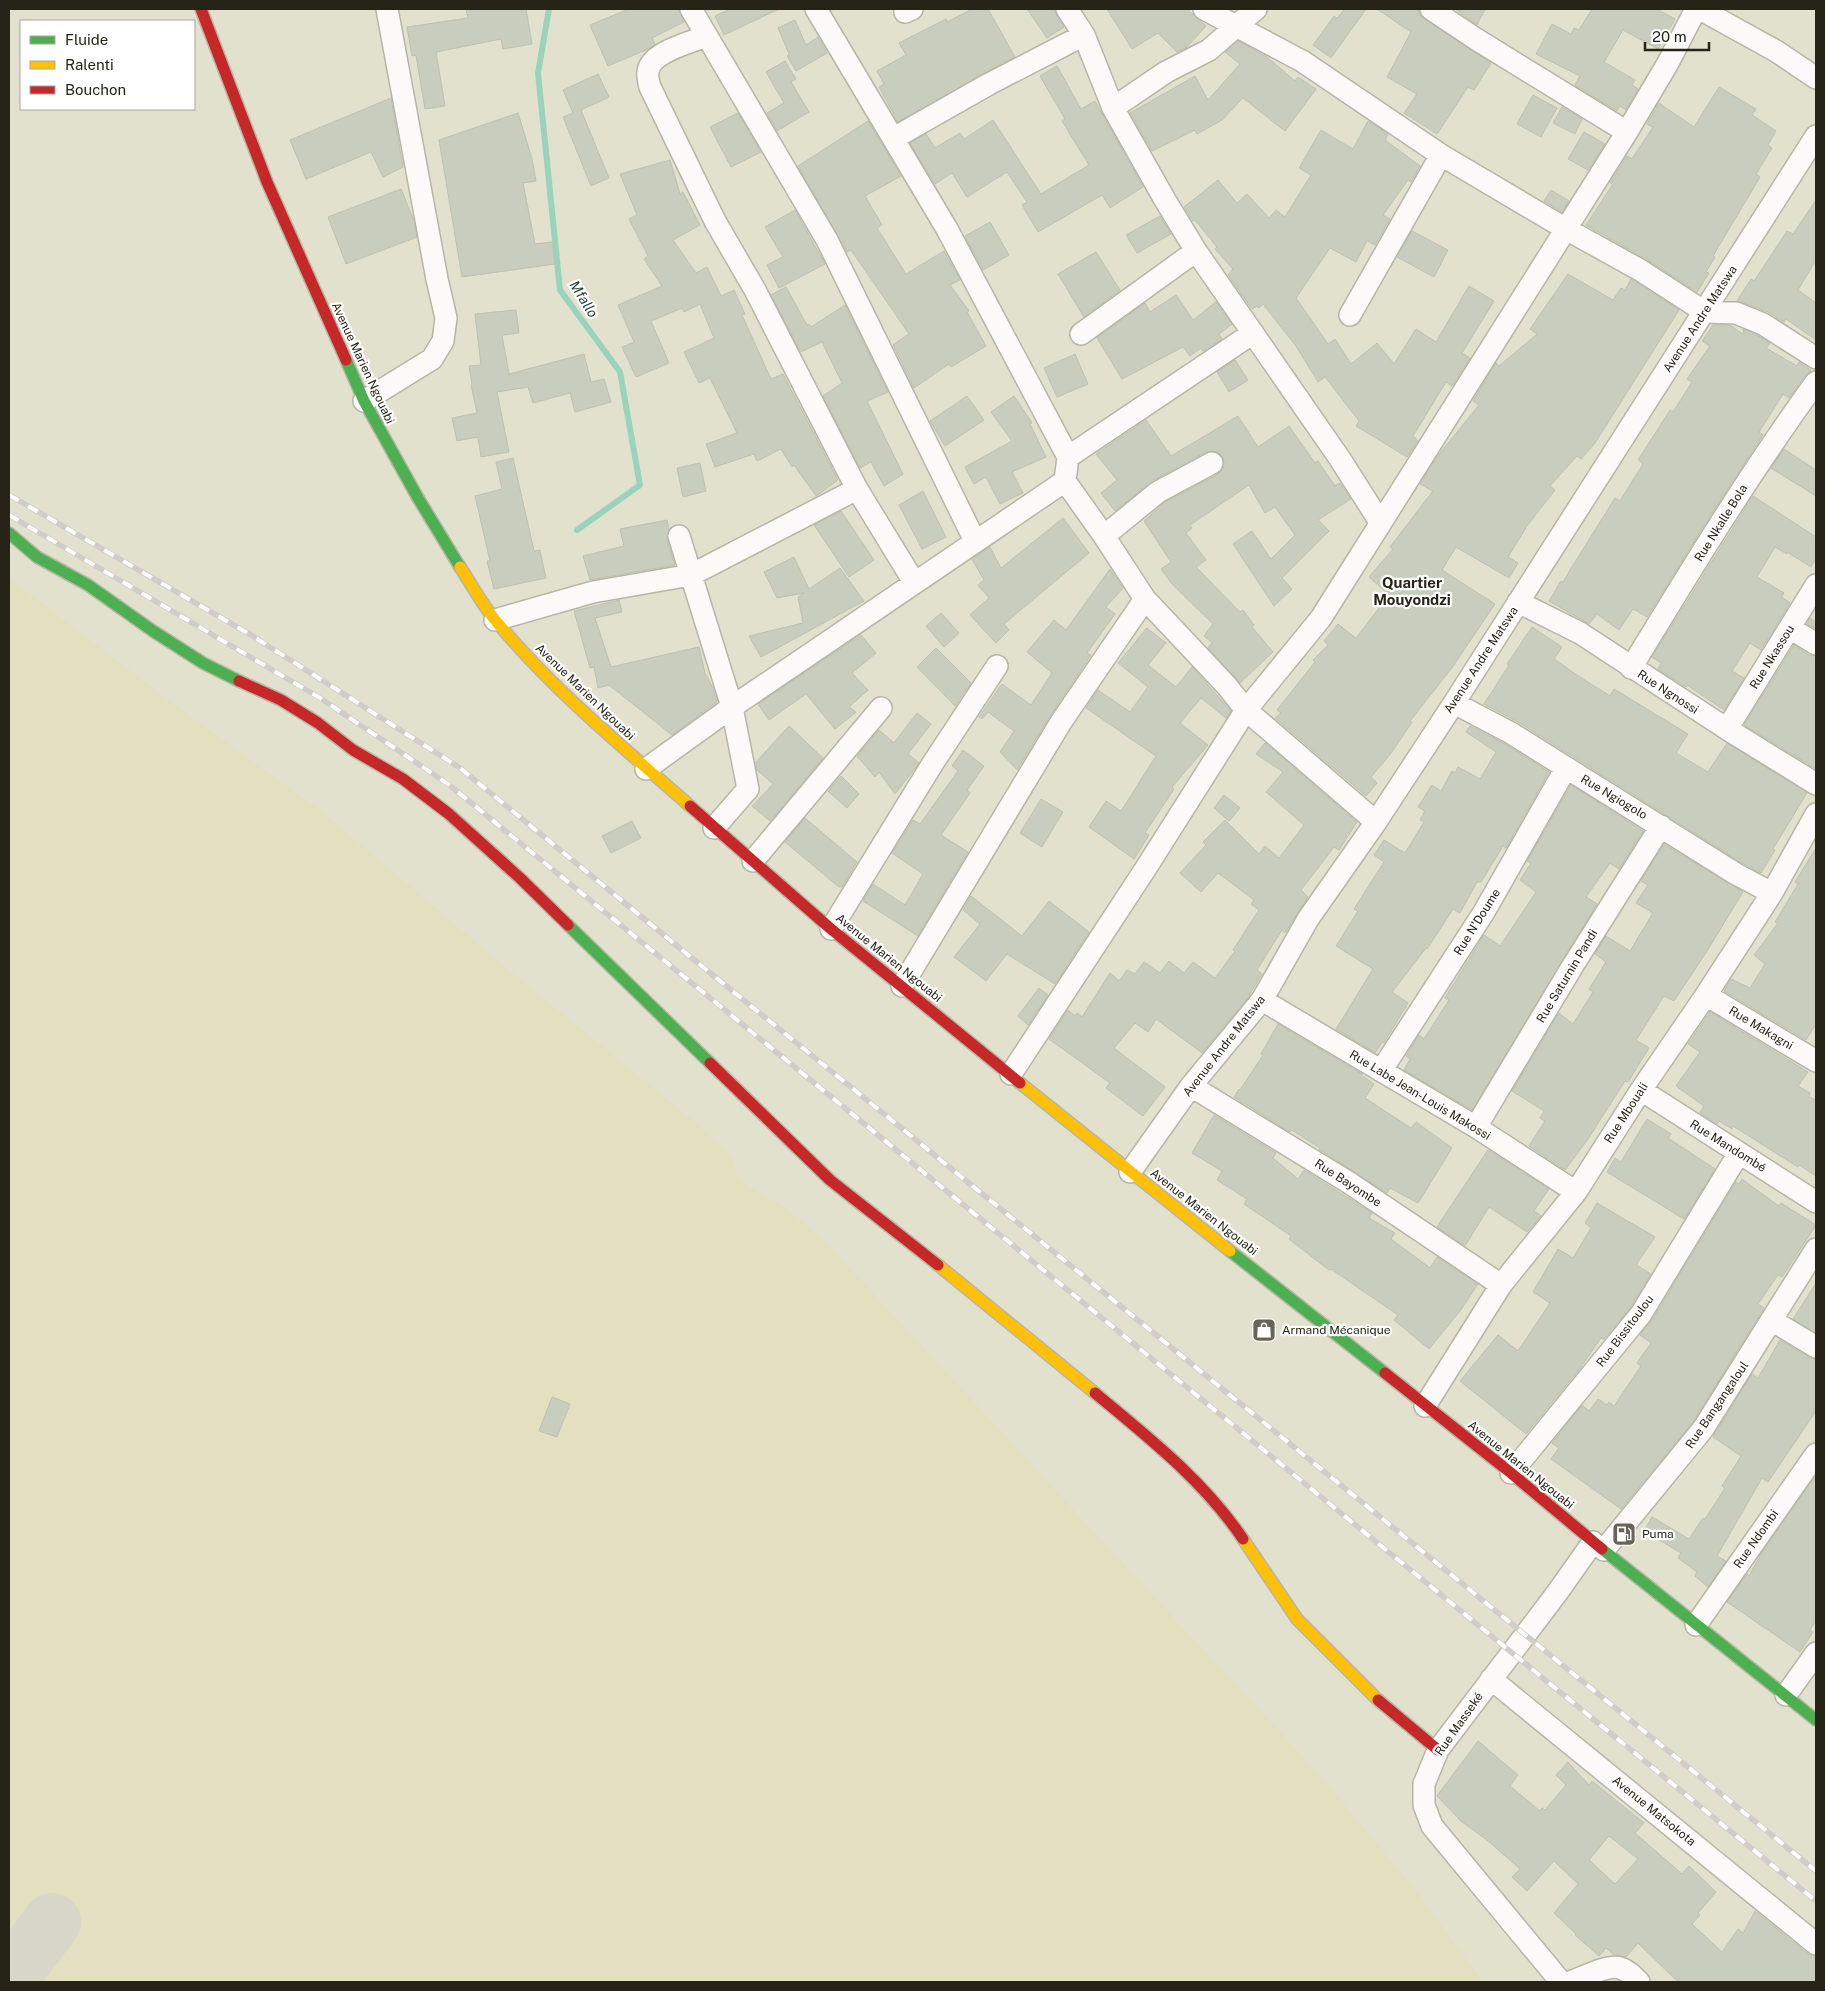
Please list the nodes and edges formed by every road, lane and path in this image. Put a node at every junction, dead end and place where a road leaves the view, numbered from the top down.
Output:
1 (202, 9) edge
2 (387, 9) edge
3 (691, 9) edge
4 (816, 9) edge
5 (1068, 9) edge
6 (1204, 9) edge
7 (1256, 9) edge
8 (1431, 9) edge
9 (1698, 9) edge
10 (1238, 25) junction
11 (1084, 35) junction
12 (706, 36) junction
13 (1816, 78) edge
14 (1113, 108) junction
15 (1628, 132) junction
16 (1816, 136) edge
17 (894, 138) junction
18 (1441, 155) junction
19 (1566, 229) junction
20 (1196, 251) junction
21 (1705, 312) junction
22 (1350, 315) dead end
23 (1253, 333) junction
24 (1081, 334) dead end
25 (1816, 358) edge
26 (1816, 382) edge
27 (364, 402) junction
28 (1068, 457) junction
29 (1212, 464) dead end
30 (1065, 481) junction
31 (856, 488) junction
32 (1380, 522) junction
33 (9, 533) edge
34 (679, 536) dead end
35 (1104, 536) junction
36 (975, 540) junction
37 (691, 575) junction
38 (914, 582) junction
39 (1816, 585) edge
40 (1145, 599) junction
41 (1518, 602) junction
42 (495, 620) junction
43 (1790, 628) junction
44 (1816, 644) edge
45 (997, 666) dead end
46 (1631, 668) junction
47 (1454, 703) junction
48 (732, 706) junction
49 (881, 708) dead end
50 (1246, 710) junction
51 (1727, 729) junction
52 (1566, 768) junction
53 (646, 769) junction
54 (1816, 784) edge
55 (1816, 814) edge
56 (1376, 822) junction
57 (1661, 826) junction
58 (714, 828) junction
59 (753, 861) junction
60 (1772, 893) junction
61 (831, 929) junction
62 (902, 986) junction
63 (1706, 995) junction
64 (1262, 1000) junction
65 (1814, 1055) edge
66 (1381, 1071) junction
67 (1011, 1074) junction
68 (1191, 1086) junction
69 (1640, 1090) junction
70 (1476, 1128) junction
71 (1739, 1153) junction
72 (1130, 1172) junction
73 (1576, 1192) junction
74 (1816, 1202) edge
75 (1816, 1249) edge
76 (1501, 1285) junction
77 (1773, 1321) junction
78 (1816, 1347) edge
79 (1425, 1406) junction
80 (1816, 1454) edge
81 (1511, 1473) junction
82 (1598, 1546) junction
83 (1696, 1625) junction
84 (1816, 1653) edge
85 (1491, 1679) junction
86 (1786, 1695) junction
87 (1816, 1720) edge
88 (1438, 1750) junction
89 (1816, 1944) edge
90 (1561, 1982) edge
91 (1570, 1982) edge
92 (1640, 1982) edge

1 - 27 street, Avenue Marien Ngouabi
2 - 27 street
3 - 12 street
4 - 17 street
5 - 11 street
6 - 10 street
7 - 10 street
8 - 15 street
9 - 13 street
9 - 15 street
10 - 14 street
10 - 18 street
11 - 14 street
11 - 17 street
12 - 31 street
12 - 36 street
14 - 20 street
15 - 19 street
16 - 21 street, Avenue Andre Matswa
17 - 28 street
18 - 19 street
18 - 22 street
19 - 21 street
19 - 32 street
20 - 23 street
20 - 24 street
21 - 25 street
21 - 41 street, Avenue Andre Matswa
23 - 28 street
23 - 32 street
26 - 46 street, Rue Nkalle Bola
27 - 42 street, Avenue Marien Ngouabi
28 - 30 street
29 - 35 street
30 - 35 street
30 - 36 street
31 - 37 street
31 - 38 street
32 - 50 street
33 - 88 street
34 - 37 street
35 - 40 street
36 - 38 street
37 - 42 street
37 - 48 street
38 - 48 street
39 - 43 street, Rue Nkassou
40 - 50 street
40 - 62 street
41 - 46 street, Rue Ngnossi
41 - 47 street, Avenue Andre Matswa
42 - 53 street, Avenue Marien Ngouabi
43 - 44 street
43 - 51 street, Rue Nkassou
45 - 61 street
46 - 51 street, Rue Ngnossi
47 - 52 street, Rue Ngiogolo
47 - 56 street, Avenue Andre Matswa
48 - 53 street
48 - 58 street
49 - 59 street
50 - 56 street
50 - 67 street
51 - 54 street, Rue Ngnossi
52 - 57 street, Rue Ngiogolo
52 - 66 street, Rue N'Doume
53 - 58 street, Avenue Marien Ngouabi
55 - 60 street, Rue Mbouali
56 - 64 street, Avenue Andre Matswa
57 - 60 street, Rue Ngiogolo
57 - 70 street, Rue Saturnin Pandi
58 - 59 street, Avenue Marien Ngouabi
59 - 61 street, Avenue Marien Ngouabi
60 - 63 street, Rue Mbouali
61 - 62 street, Avenue Marien Ngouabi
62 - 67 street, Avenue Marien Ngouabi
63 - 65 street, Rue Makagni
63 - 69 street, Rue Mbouali
64 - 66 street, Rue Labe Jean-Louis Makossi
64 - 68 street, Avenue Andre Matswa
66 - 70 street, Rue Labe Jean-Louis Makossi
67 - 72 street, Avenue Marien Ngouabi
68 - 72 street, Avenue Andre Matswa
68 - 76 street, Rue Bayombe
69 - 71 street, Rue Mandombé
69 - 73 street, Rue Mbouali
70 - 73 street, Rue Labe Jean-Louis Makossi
71 - 74 street, Rue Mandombé
71 - 81 street, Rue Bissitoulou
72 - 79 street, Avenue Marien Ngouabi
73 - 76 street, Rue Mbouali
75 - 77 street, Rue Bangangaloul
76 - 79 street, Rue Mbouali
77 - 78 street
77 - 82 street, Rue Bangangaloul
79 - 81 street, Avenue Marien Ngouabi
80 - 83 street, Rue Ndombi
81 - 82 street, Avenue Marien Ngouabi
82 - 83 street, Avenue Marien Ngouabi
82 - 85 street, Rue Masseké
83 - 86 street, Avenue Marien Ngouabi
84 - 86 street
85 - 88 street, Rue Masseké
85 - 89 street, Avenue Matsokota
86 - 87 street, Avenue Marien Ngouabi
88 - 90 street, Rue Masseké
91 - 92 street

